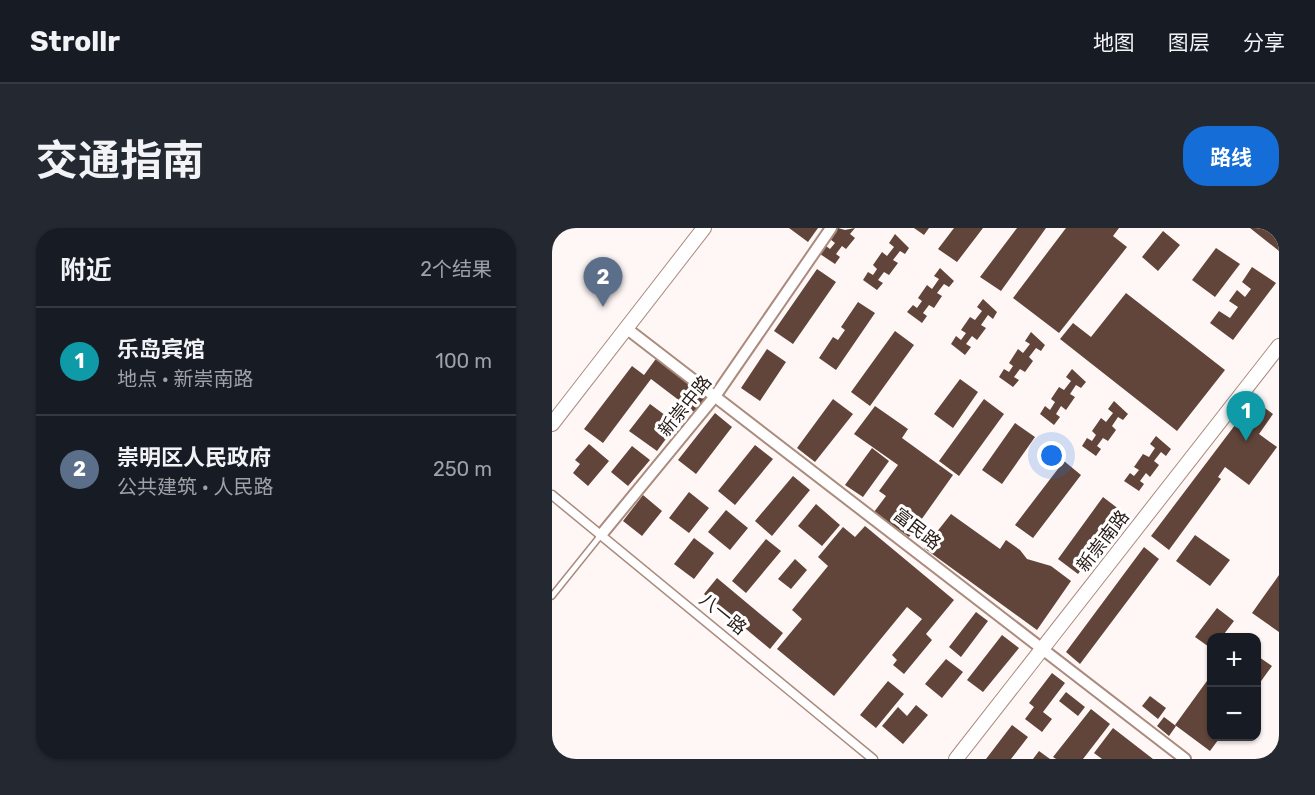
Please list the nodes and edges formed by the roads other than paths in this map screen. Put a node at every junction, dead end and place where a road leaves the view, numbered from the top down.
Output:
1 (704, 228) edge
2 (831, 228) edge
3 (627, 328) junction
4 (1279, 345) edge
5 (716, 396) junction
6 (552, 424) edge
7 (552, 495) edge
8 (601, 535) junction
9 (552, 596) edge
10 (1043, 648) junction
11 (873, 759) edge
12 (956, 759) edge
13 (1185, 759) edge

1 - 3 street
2 - 5 street, 新崇中路
3 - 5 street, 富民路
3 - 6 street
4 - 10 street, 新崇南路
5 - 8 street, 新崇中路
5 - 10 street, 富民路
7 - 8 street, 八一路
8 - 9 lane, 新崇中路
8 - 11 street, 八一路
10 - 12 street, 新崇南路
10 - 13 street, 富民路

